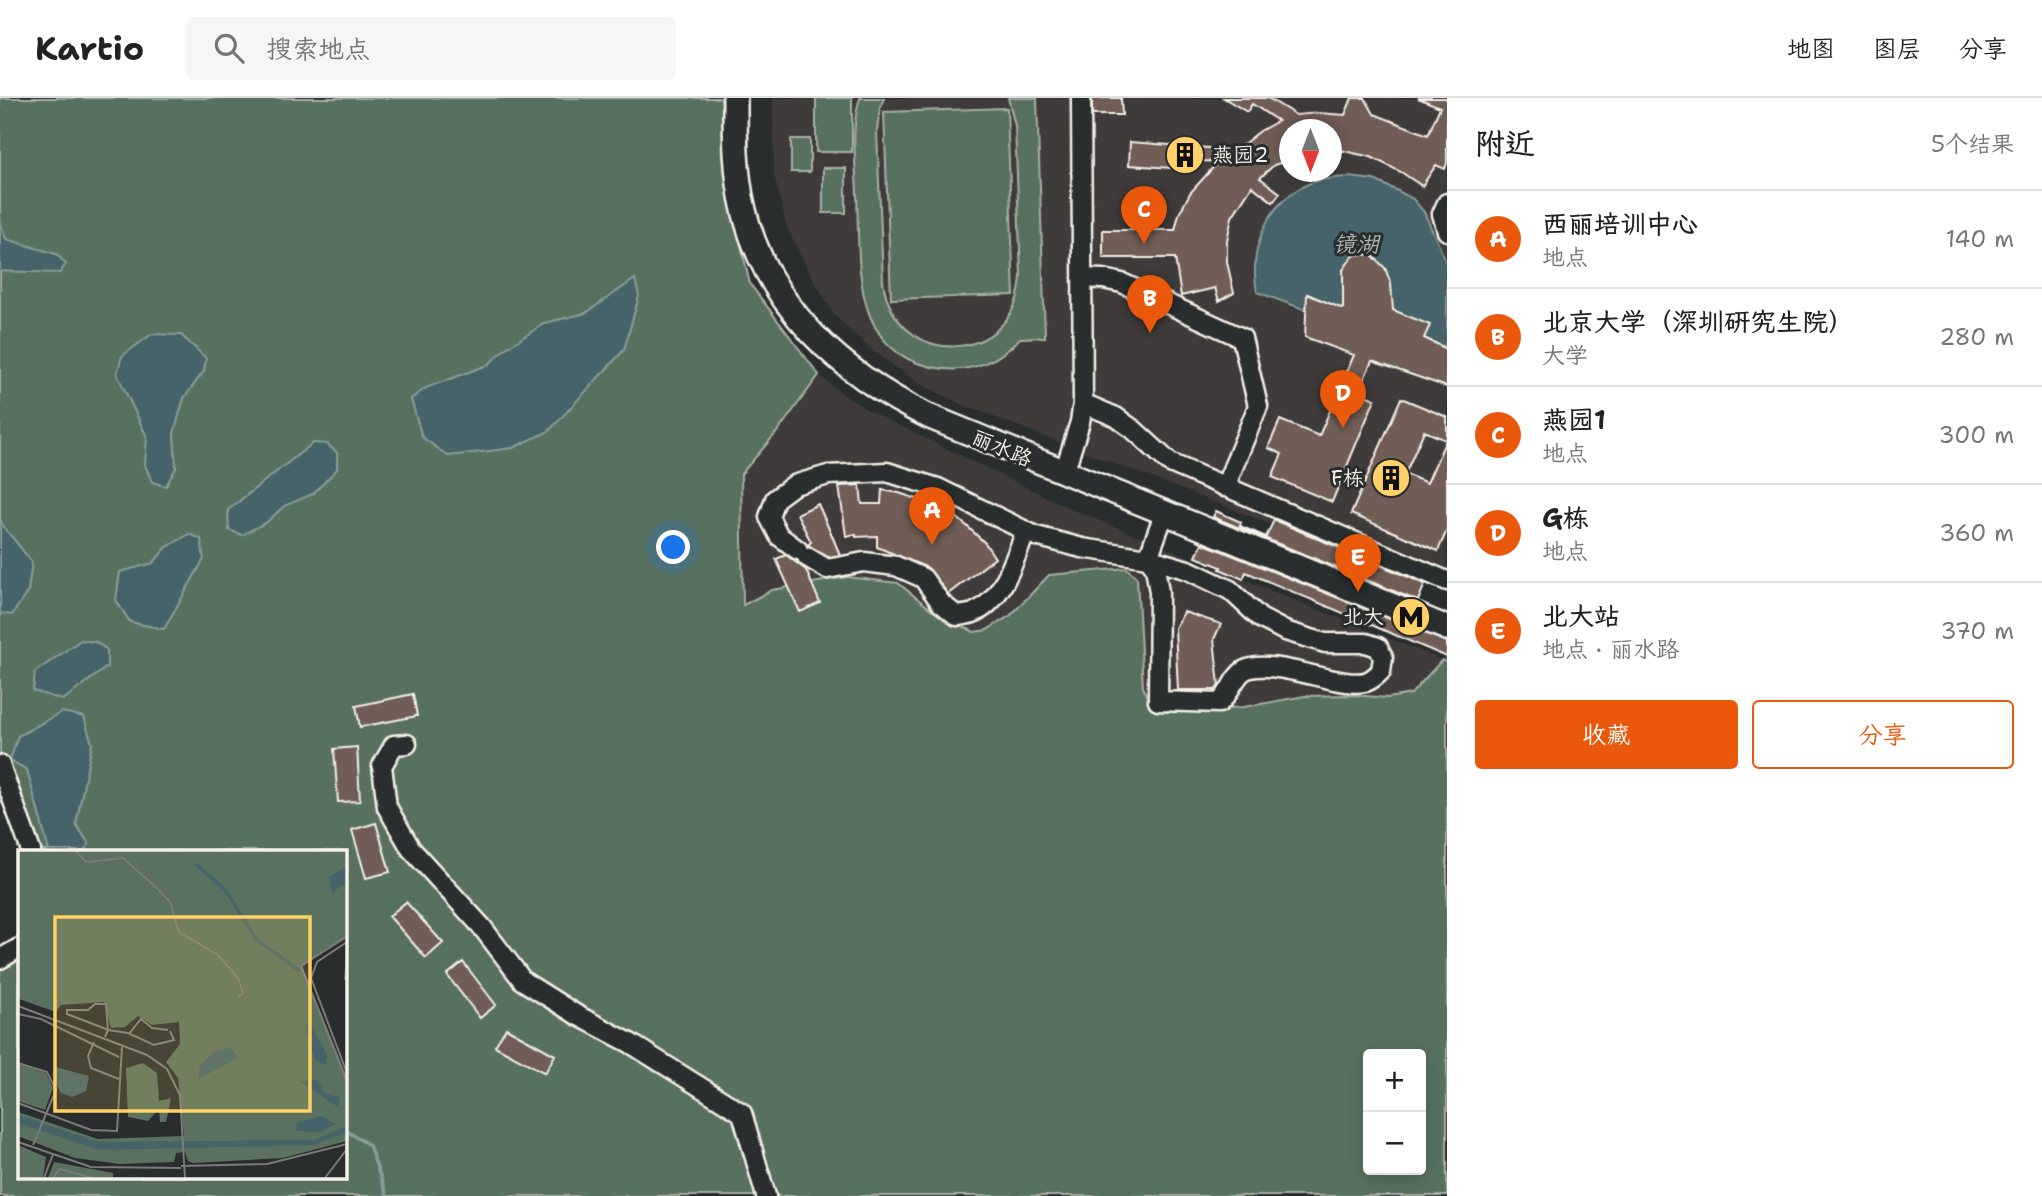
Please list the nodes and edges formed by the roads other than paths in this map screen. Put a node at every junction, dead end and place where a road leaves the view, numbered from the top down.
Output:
1 (735, 98) edge
2 (748, 98) edge
3 (1081, 98) edge
4 (1447, 203) edge
5 (1447, 231) edge
6 (1082, 278) junction
7 (1083, 403) junction
8 (1068, 460) junction
9 (1225, 487) junction
10 (1164, 514) junction
11 (1026, 532) junction
12 (1148, 558) junction
13 (1447, 581) edge
14 (1447, 613) edge
15 (1447, 628) edge
16 (407, 744) dead end
17 (0, 765) edge
18 (31, 850) edge
19 (18, 949) edge
20 (0, 959) edge
21 (765, 1196) edge

1 - 10 main road, 丽水路
2 - 8 main road, 丽水路
3 - 6 street
4 - 5 street
6 - 7 street
6 - 9 street
7 - 8 street
7 - 9 street
8 - 14 main road, 丽水路
9 - 13 street
10 - 12 street
10 - 15 main road, 丽水路
11 - 11 street
11 - 12 street
12 - 12 street
16 - 21 street
17 - 18 street
19 - 20 street

